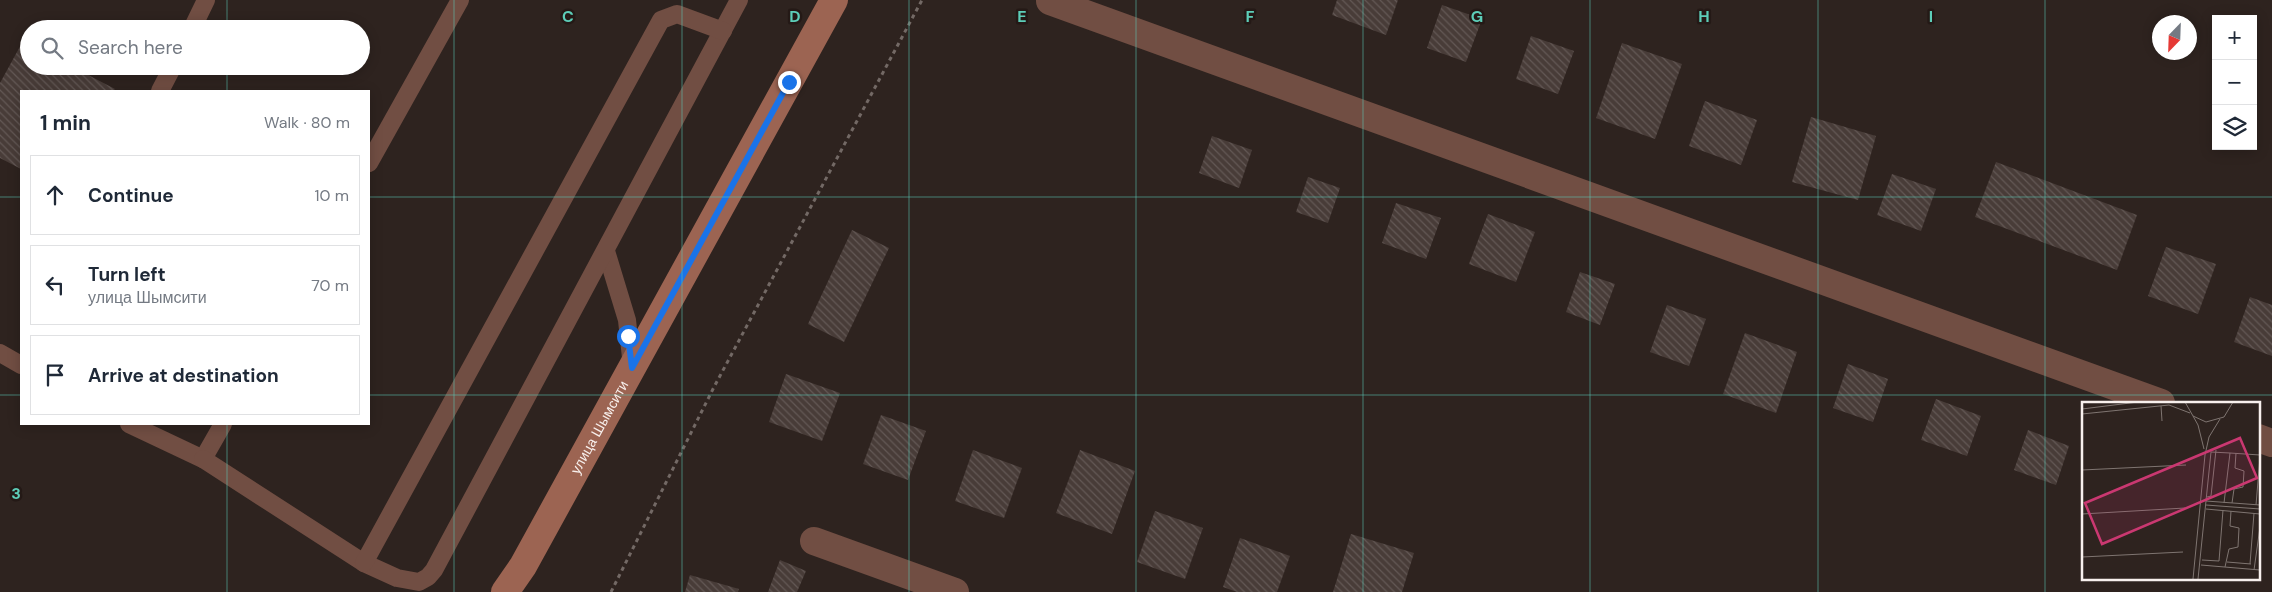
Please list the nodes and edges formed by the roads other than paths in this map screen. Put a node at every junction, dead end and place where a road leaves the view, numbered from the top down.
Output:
1 (206, 0) edge
2 (460, 0) edge
3 (740, 0) edge
4 (834, 0) edge
5 (1050, 1) dead end
6 (196, 20) edge
7 (723, 31) junction
8 (168, 75) edge
9 (161, 90) edge
10 (370, 161) edge
11 (606, 251) junction
12 (0, 353) edge
13 (20, 364) edge
14 (632, 368) junction
15 (2158, 402) edge
16 (131, 425) edge
17 (222, 425) edge
18 (2260, 439) edge
19 (2272, 443) edge
20 (203, 459) junction
21 (814, 541) dead end
22 (364, 562) junction
23 (523, 566) junction
24 (505, 592) edge
25 (515, 592) edge
26 (955, 592) edge

1 - 6 lane
2 - 10 lane
3 - 7 lane
4 - 14 main road, улица Шымсити
5 - 15 street
7 - 11 lane
7 - 22 lane
8 - 9 lane
11 - 14 lane
11 - 22 lane
12 - 13 lane
14 - 23 main road, улица Шымсити
16 - 20 lane
17 - 20 lane
18 - 19 street
20 - 22 lane
21 - 26 street
23 - 24 main road, улица Шымсити
23 - 25 main road, улица Шымсити

